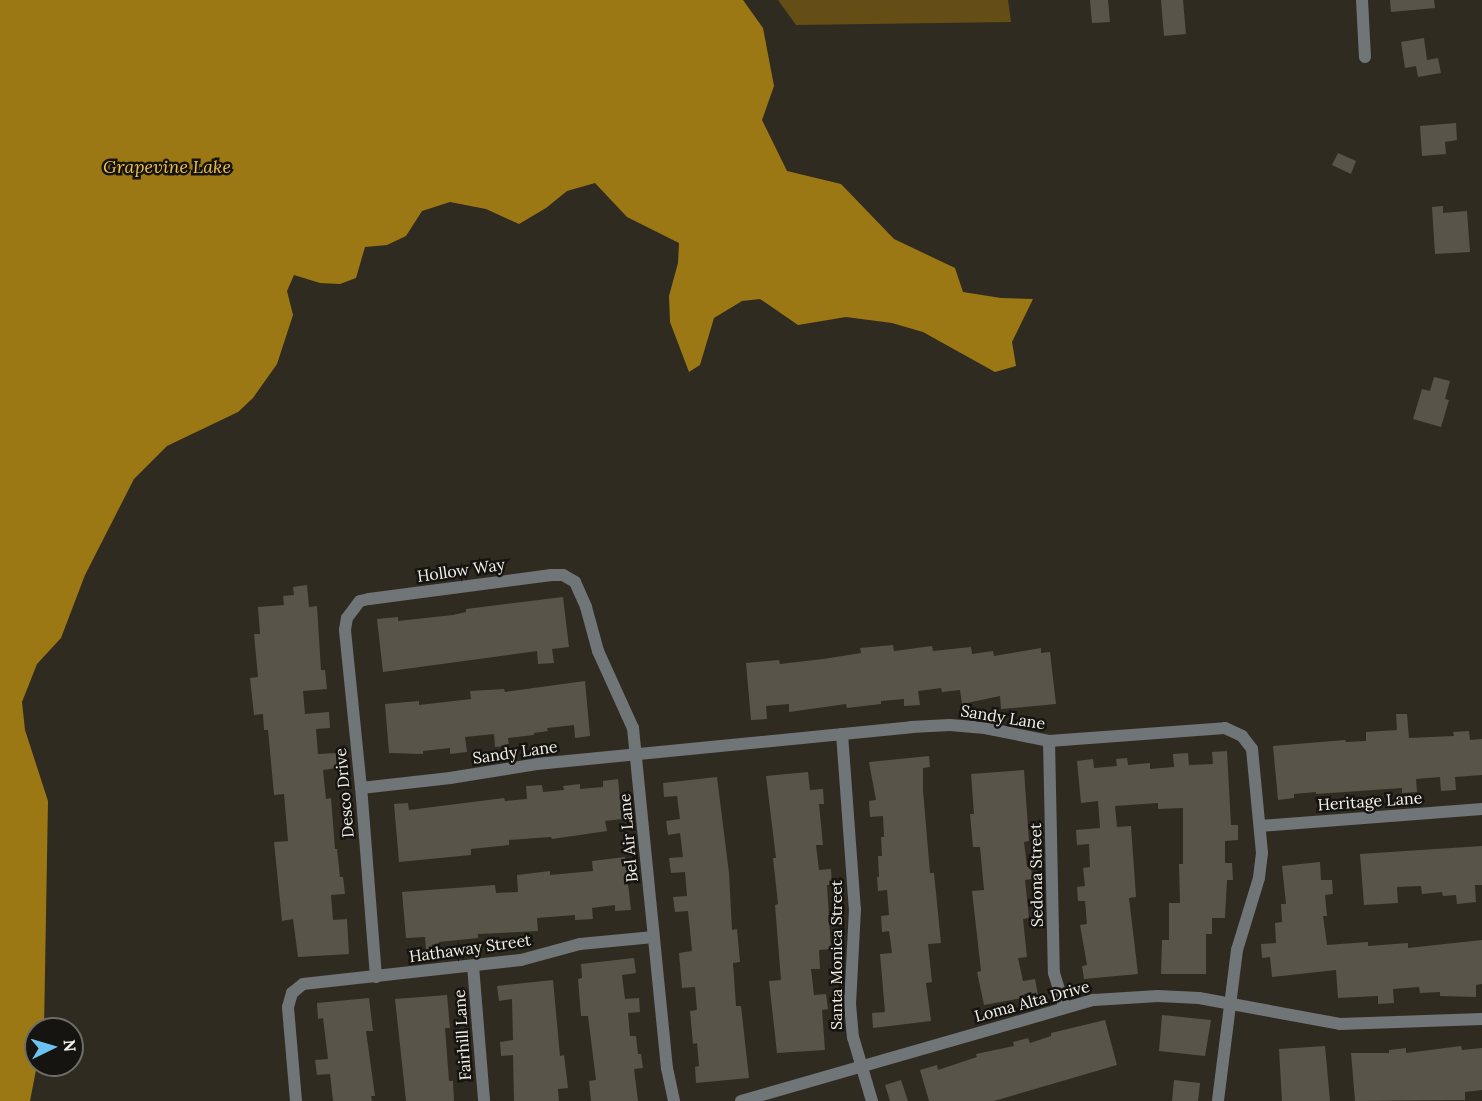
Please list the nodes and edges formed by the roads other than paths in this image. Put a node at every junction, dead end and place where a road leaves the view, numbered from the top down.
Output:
1 (1362, 0) edge
2 (1365, 57) dead end
3 (575, 582) joint
4 (352, 609) joint
5 (842, 734) junction
6 (1049, 741) junction
7 (637, 755) junction
8 (361, 788) junction
9 (1482, 809) edge
10 (1260, 826) junction
11 (654, 938) junction
12 (473, 966) junction
13 (375, 977) junction
14 (1230, 1004) junction
15 (1064, 1006) junction
16 (1482, 1019) edge
17 (862, 1065) junction
18 (1220, 1098) edge
19 (296, 1101) edge
20 (484, 1101) edge
21 (674, 1101) edge
22 (741, 1101) edge
23 (872, 1101) edge

1 - 2 street
3 - 4 street, Hollow Way
3 - 7 street, Bel Air Lane
4 - 8 street, Desco Drive
5 - 6 street, Sandy Lane
5 - 7 street, Sandy Lane
5 - 17 street, Santa Monica Street
6 - 10 street, Sandy Lane
6 - 15 street, Sedona Street
7 - 8 street, Sandy Lane
7 - 11 street, Bel Air Lane
8 - 13 street, Desco Drive
9 - 10 street, Heritage Lane
10 - 14 street, Sandy Lane
11 - 12 street, Hathaway Street
11 - 21 street, Bel Air Lane
12 - 13 street, Hathaway Street
12 - 20 street, Fairhill Lane
13 - 19 street, Hathaway Street
14 - 15 street, Loma Alta Drive
14 - 16 street, Loma Alta Drive
14 - 18 street, Sandy Lane
15 - 17 street, Loma Alta Drive
17 - 22 street, Loma Alta Drive
17 - 23 street, Santa Monica Street

